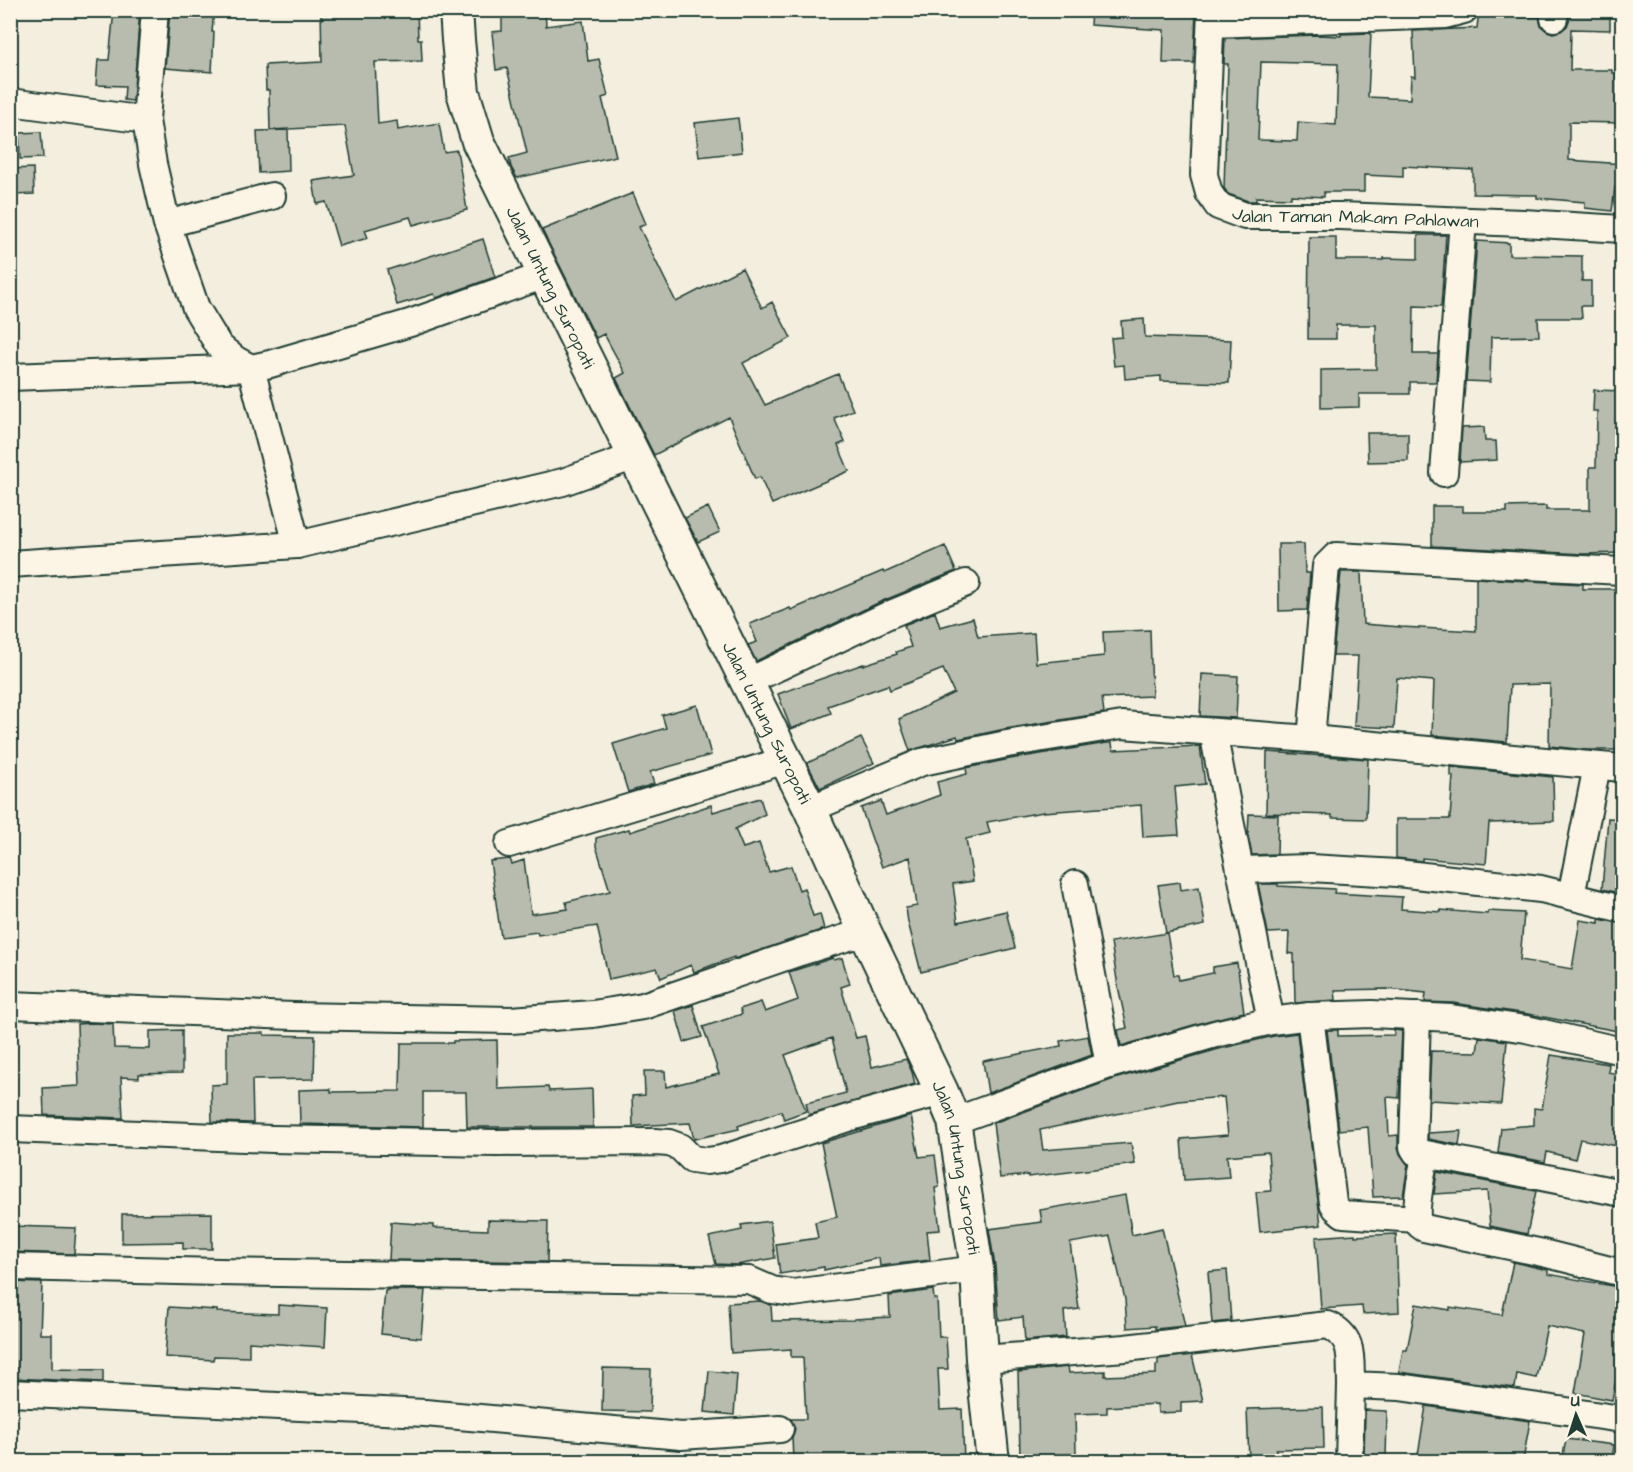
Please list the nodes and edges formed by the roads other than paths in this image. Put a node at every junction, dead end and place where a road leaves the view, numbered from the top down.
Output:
1 (155, 10) edge
2 (456, 10) edge
3 (1464, 10) edge
4 (1211, 17) edge
5 (10, 102) edge
6 (147, 120) junction
7 (272, 196) dead end
8 (1463, 221) junction
9 (167, 224) junction
10 (1623, 230) edge
11 (545, 275) junction
12 (251, 368) junction
13 (10, 377) edge
14 (635, 456) junction
15 (1444, 473) dead end
16 (297, 545) junction
17 (10, 564) edge
18 (1623, 572) edge
19 (966, 583) dead end
20 (747, 682) junction
21 (1213, 732) junction
22 (1311, 739) junction
23 (786, 760) junction
24 (1597, 766) junction
25 (1623, 768) edge
26 (810, 809) junction
27 (509, 844) dead end
28 (1240, 870) junction
29 (1076, 884) dead end
30 (1571, 896) junction
31 (1623, 909) edge
32 (865, 932) junction
33 (10, 1005) edge
34 (1310, 1016) junction
35 (1417, 1016) junction
36 (1271, 1021) junction
37 (1623, 1052) edge
38 (1109, 1065) junction
39 (942, 1092) junction
40 (954, 1121) junction
41 (10, 1129) edge
42 (1425, 1155) junction
43 (1623, 1193) edge
44 (1417, 1219) junction
45 (10, 1267) edge
46 (977, 1269) junction
47 (1623, 1273) edge
48 (982, 1359) junction
49 (1351, 1385) junction
50 (10, 1394) edge
51 (1623, 1419) edge
52 (780, 1429) dead end
53 (993, 1461) edge
54 (1349, 1461) edge

1 - 6 street
2 - 11 main road, Jalan Untung Suropati
3 - 4 street
4 - 8 street, Jalan Taman Makam Pahlawan
5 - 6 street
6 - 9 street
7 - 9 street
8 - 10 street, Jalan Taman Makam Pahlawan
8 - 15 street
9 - 12 street
11 - 12 street
11 - 14 main road, Jalan Untung Suropati
12 - 13 street
12 - 16 street
14 - 16 street
14 - 20 main road, Jalan Untung Suropati
16 - 17 street
18 - 22 street
19 - 20 street
20 - 23 main road, Jalan Untung Suropati
21 - 22 street
21 - 26 street
21 - 28 street
22 - 24 street
23 - 26 main road, Jalan Untung Suropati
23 - 27 street
24 - 25 street
24 - 30 street
26 - 32 main road, Jalan Untung Suropati
28 - 30 street
28 - 36 street
29 - 38 street
30 - 31 street
32 - 33 street
32 - 39 main road, Jalan Untung Suropati
34 - 35 street
34 - 36 street
34 - 44 street
35 - 37 street
35 - 42 street
36 - 38 street
38 - 40 street
39 - 40 main road, Jalan Untung Suropati
39 - 41 street
40 - 46 main road, Jalan Untung Suropati
42 - 43 street
42 - 44 street
44 - 47 street
45 - 46 street
46 - 48 main road, Jalan Untung Suropati
48 - 49 street
48 - 53 main road, Jalan Untung Suropati
49 - 51 street
49 - 54 street
50 - 52 street

